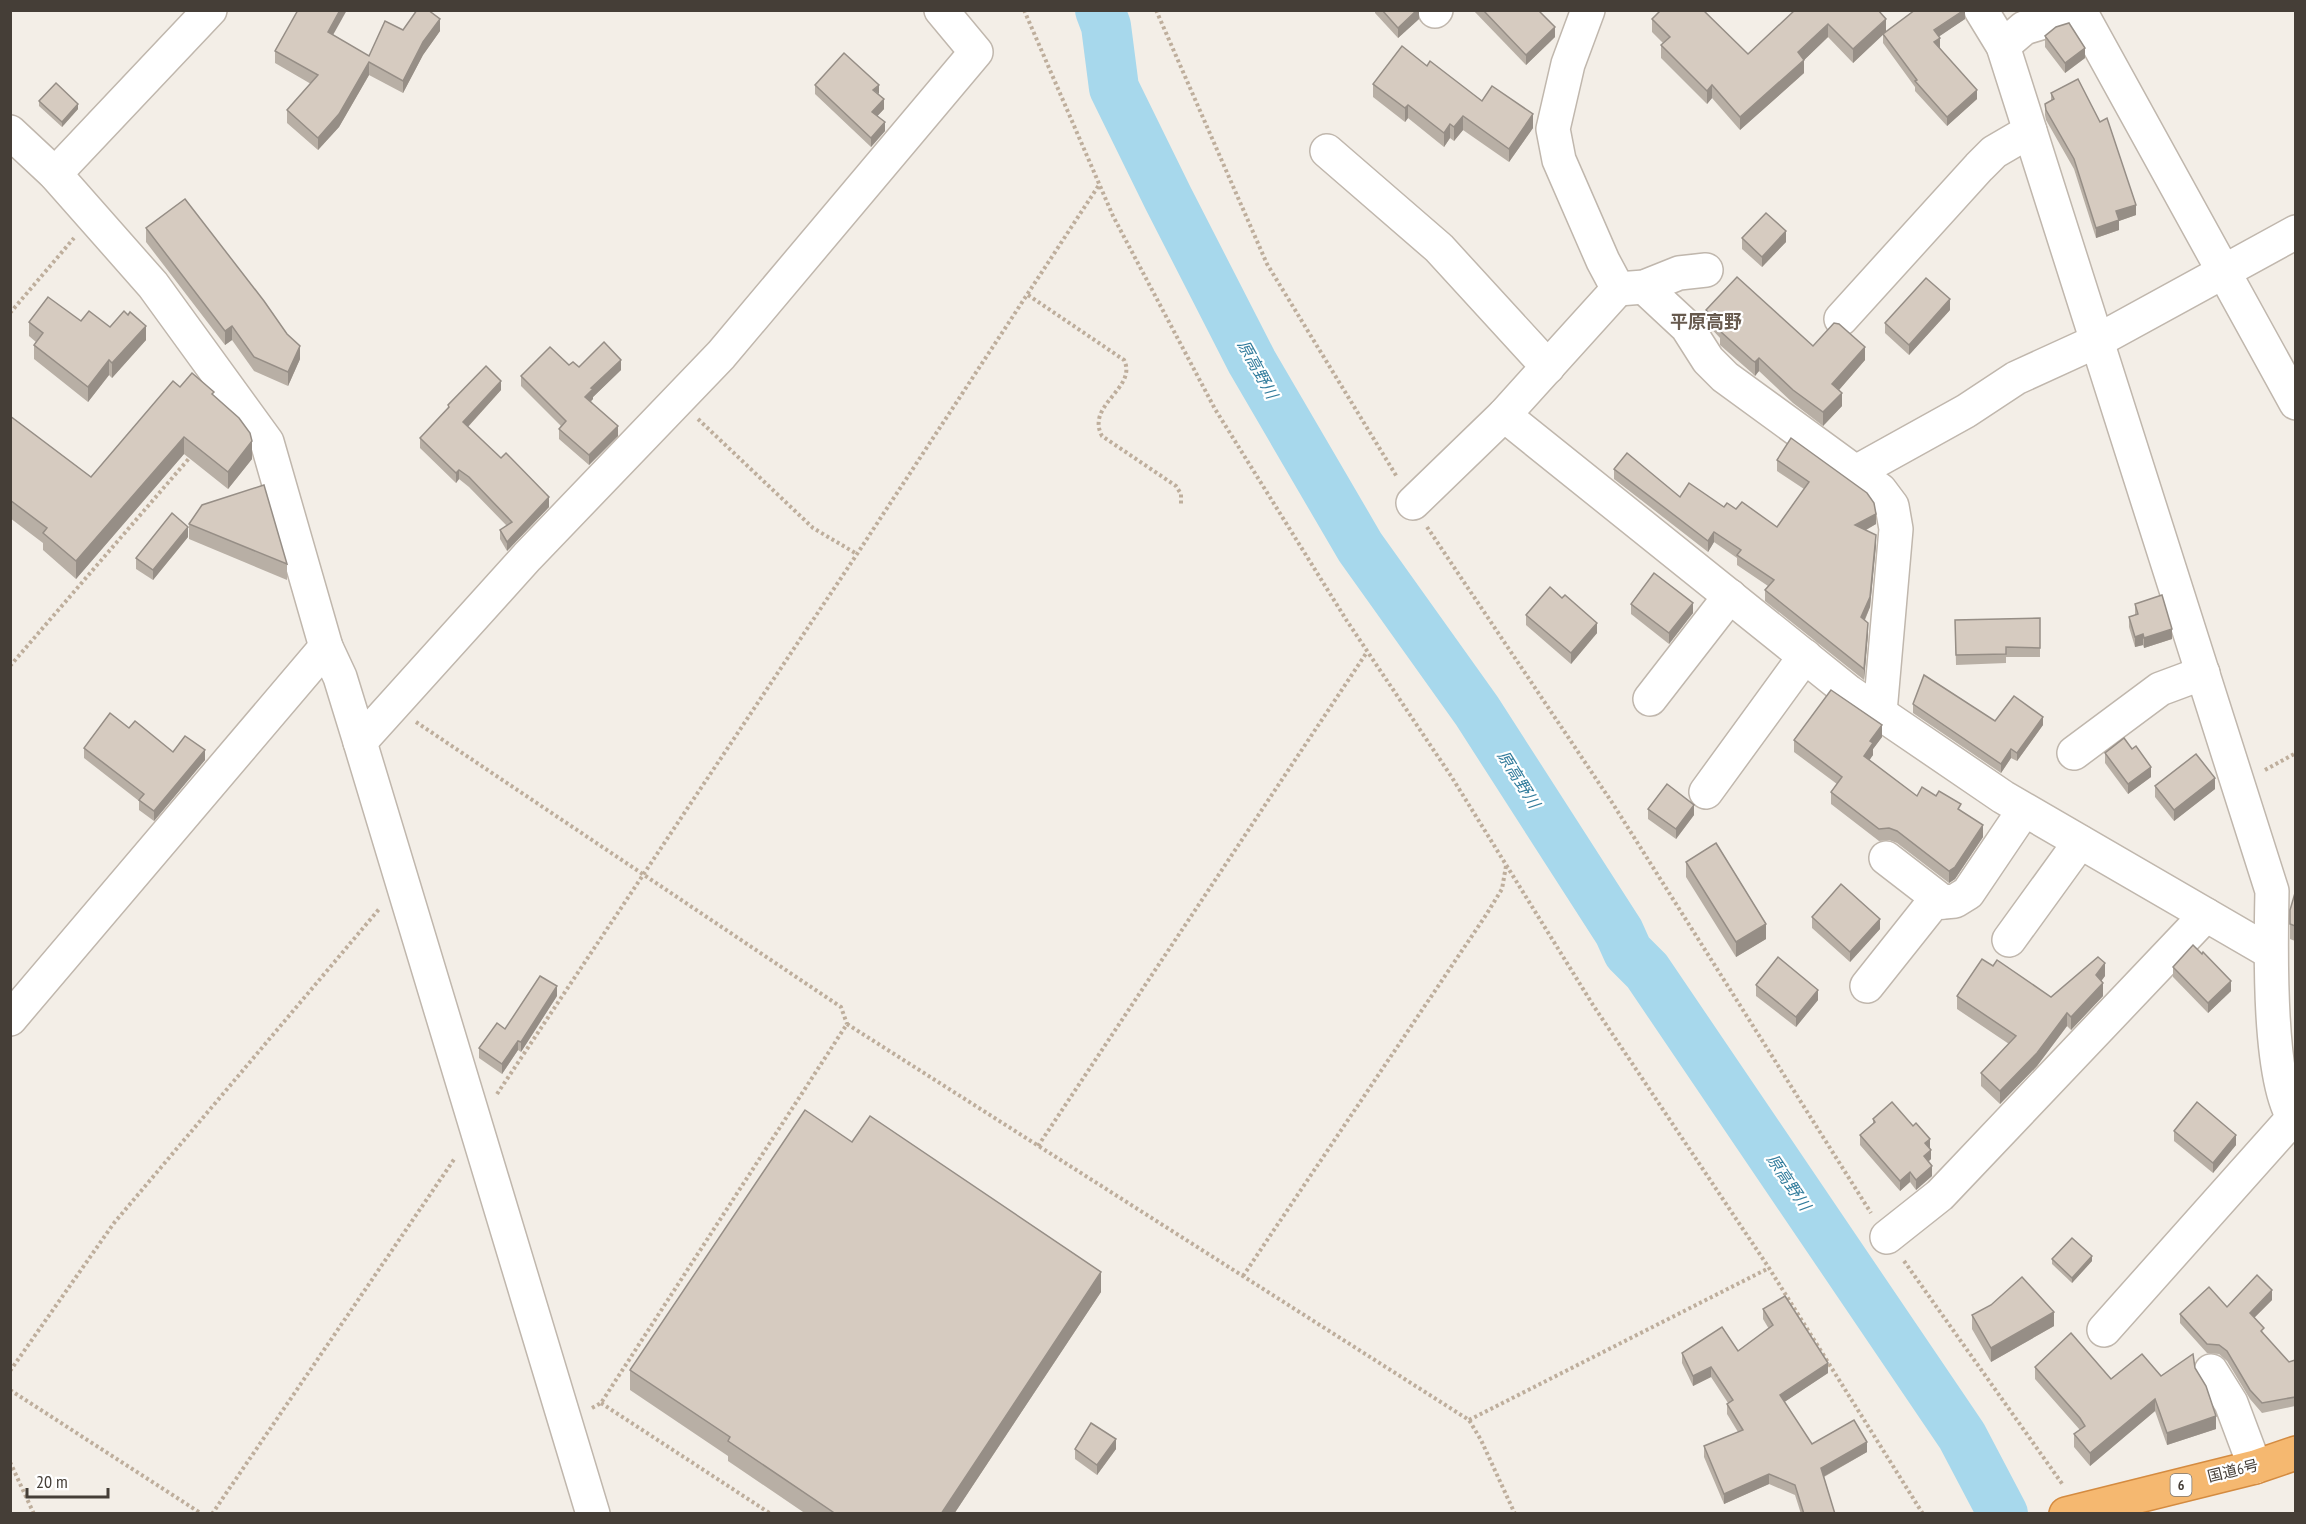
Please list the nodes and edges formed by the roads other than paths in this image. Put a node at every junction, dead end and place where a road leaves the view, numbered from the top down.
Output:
1 (210, 10) edge
2 (941, 10) edge
3 (1588, 10) edge
4 (1981, 10) edge
5 (2018, 28) edge
6 (2030, 131) junction
7 (10, 132) edge
8 (1327, 151) dead end
9 (55, 174) junction
10 (2295, 232) edge
11 (1706, 270) dead end
12 (2223, 271) junction
13 (1631, 288) junction
14 (1841, 319) dead end
15 (2097, 341) junction
16 (1548, 367) junction
17 (2295, 403) edge
18 (1504, 415) junction
19 (1856, 472) junction
20 (1413, 503) road end
21 (1730, 596) junction
22 (326, 647) junction
23 (1805, 656) junction
24 (2203, 673) junction
25 (1650, 699) dead end
26 (1880, 712) junction
27 (360, 742) junction
28 (2074, 753) dead end
29 (1707, 792) dead end
30 (2024, 810) junction
31 (2080, 842) junction
32 (1886, 858) dead end
33 (1943, 902) junction
34 (2206, 915) junction
35 (2009, 940) dead end
36 (2270, 952) junction
37 (1867, 986) dead end
38 (10, 1019) edge
39 (2294, 1120) edge
40 (1887, 1237) road end
41 (2104, 1330) dead end
42 (2211, 1371) dead end
43 (2295, 1454) edge
44 (2255, 1467) junction
45 (2072, 1511) edge
46 (593, 1514) edge

1 - 9 street
2 - 27 street
3 - 13 street
4 - 5 street
5 - 6 street
5 - 12 street
6 - 14 street
6 - 15 street
7 - 9 street
8 - 16 street
9 - 22 street
10 - 12 street
11 - 13 street
12 - 15 street
12 - 17 street
13 - 16 street
13 - 19 street
15 - 19 street
15 - 24 street
16 - 18 street
18 - 20 street
18 - 21 street
19 - 26 street
21 - 23 street
21 - 25 street
22 - 27 street
22 - 38 street
23 - 26 street
23 - 29 street
24 - 28 street
24 - 36 street
26 - 30 street
27 - 46 street
30 - 31 street
30 - 33 street
31 - 34 street
31 - 35 street
32 - 33 street
33 - 37 street
34 - 36 street
34 - 40 street
36 - 39 street
39 - 41 street
42 - 44 street
43 - 44 highway, 国道6号 / 6
44 - 45 highway, 国道6号 / 6

